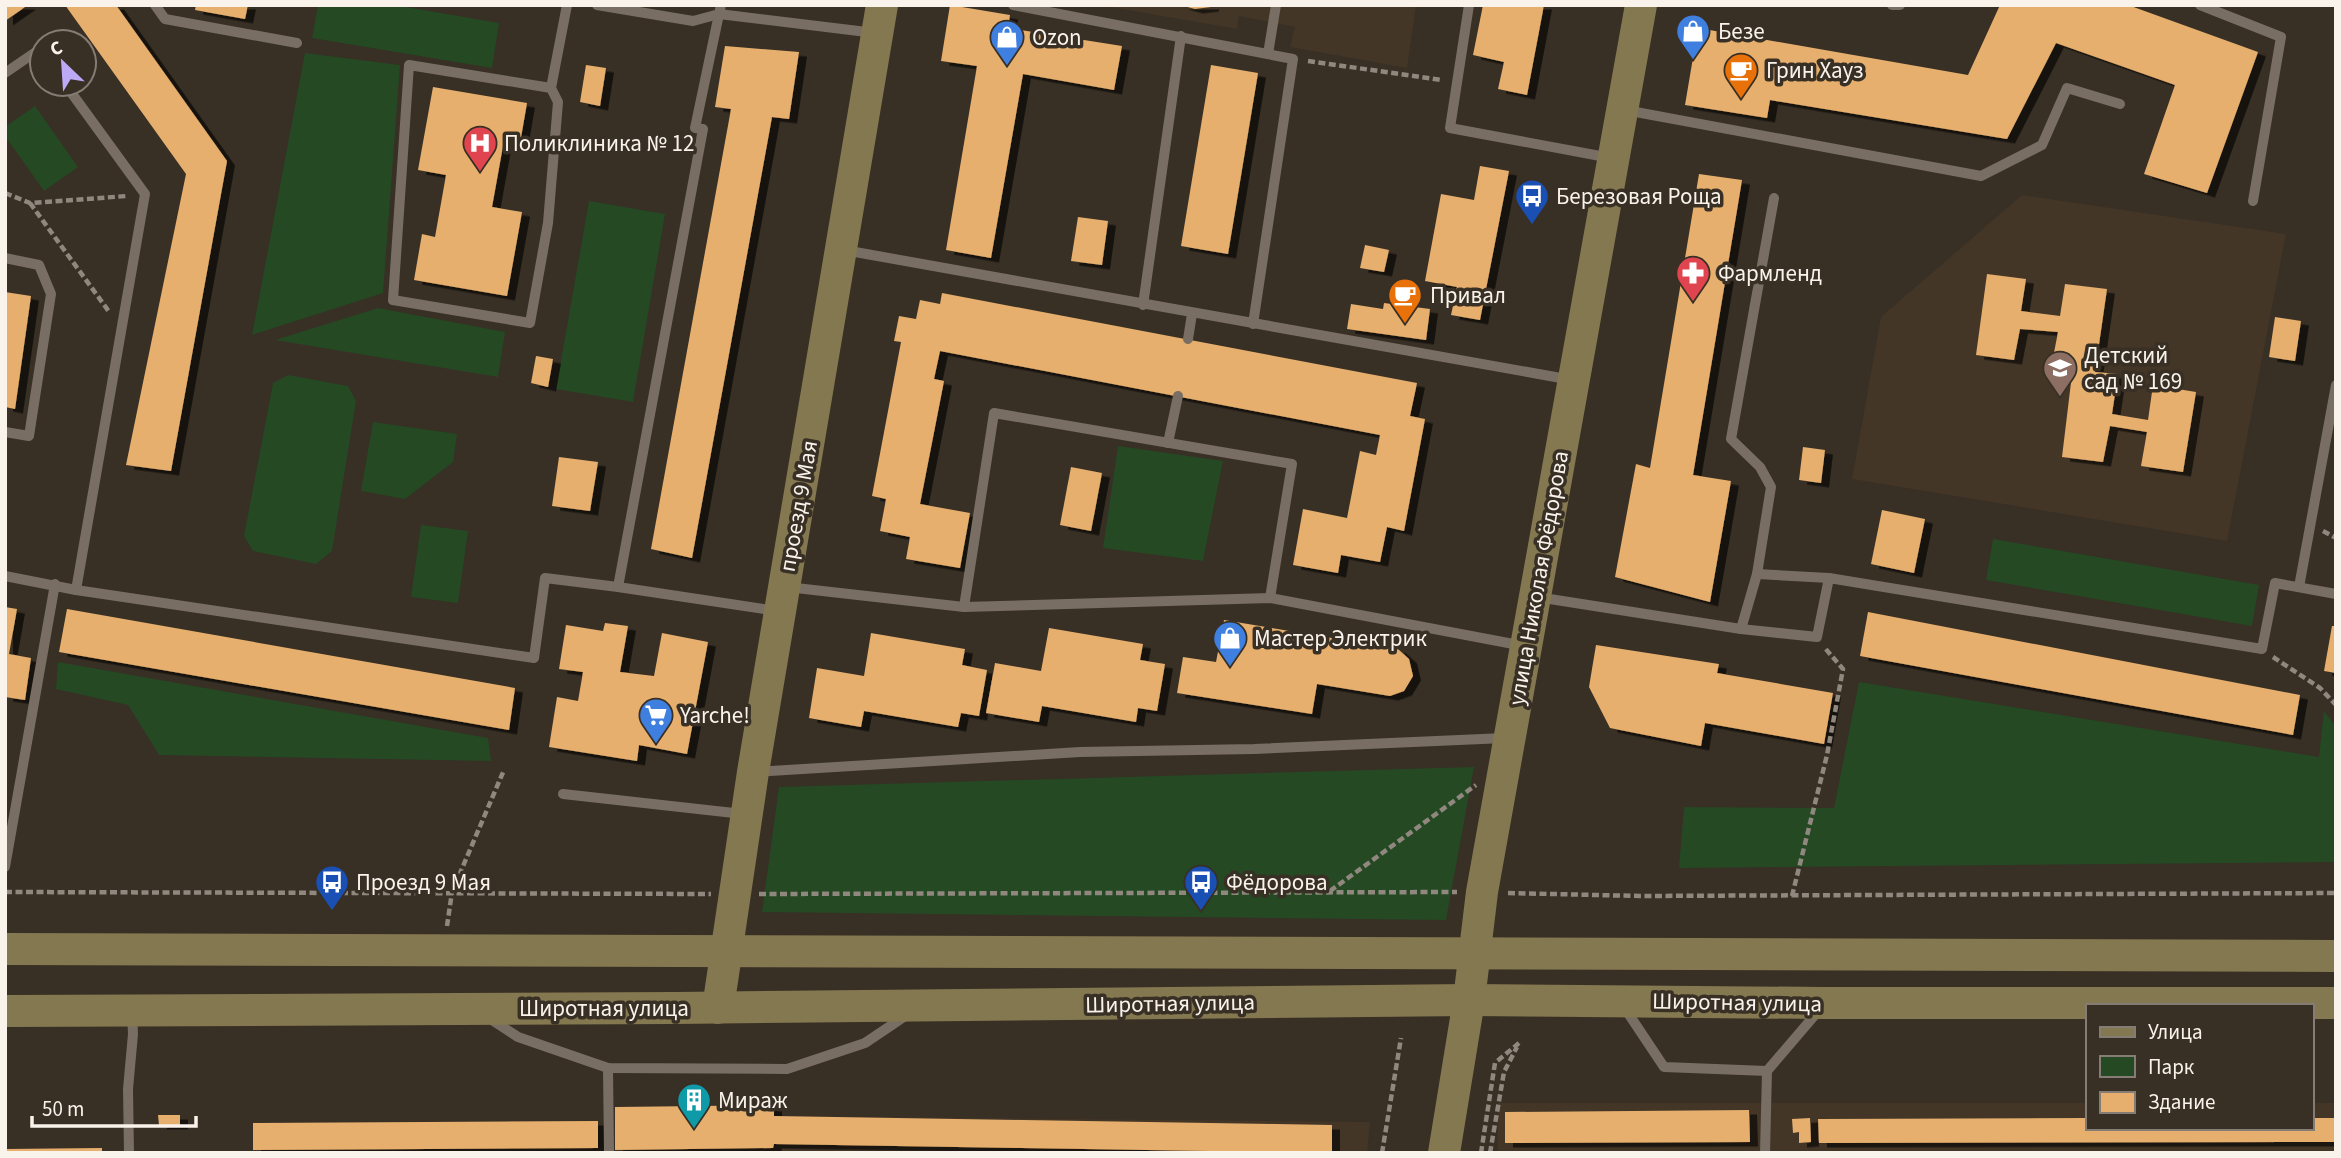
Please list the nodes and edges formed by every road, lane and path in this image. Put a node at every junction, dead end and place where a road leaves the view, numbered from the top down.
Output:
1 (155, 5) edge
2 (567, 5) edge
3 (597, 5) edge
4 (1013, 5) edge
5 (1276, 5) edge
6 (1469, 5) edge
7 (1641, 5) edge
8 (1892, 5) edge
9 (1900, 5) edge
10 (2200, 5) edge
11 (720, 9) edge
12 (1075, 11) edge
13 (880, 19) edge
14 (1181, 36) junction
15 (297, 43) dead end
16 (1268, 54) junction
17 (28, 57) edge
18 (1293, 59) junction
19 (5, 73) edge
20 (1457, 83) junction
21 (551, 88) junction
22 (75, 98) edge
23 (2120, 104) dead end
24 (1622, 109) junction
25 (1613, 159) junction
26 (5, 193) edge
27 (145, 194) junction
28 (1774, 198) dead end
29 (2253, 201) dead end
30 (30, 204) junction
31 (841, 249) junction
32 (5, 258) edge
33 (1143, 304) junction
34 (1192, 314) junction
35 (1253, 324) junction
36 (121, 328) junction
37 (1188, 339) dead end
38 (1573, 380) junction
39 (2336, 385) edge
40 (1178, 396) dead end
41 (5, 432) edge
42 (1168, 443) junction
43 (1757, 574) junction
44 (5, 576) edge
45 (1829, 578) junction
46 (55, 584) junction
47 (618, 586) junction
48 (2299, 587) junction
49 (76, 590) junction
50 (2336, 594) edge
51 (1535, 597) junction
52 (1270, 598) junction
53 (782, 599) junction
54 (964, 607) junction
55 (1741, 629) junction
56 (1817, 637) junction
57 (1527, 646) junction
58 (2262, 649) junction
59 (2336, 705) edge
60 (1509, 738) junction
61 (504, 770) dead end
62 (752, 772) junction
63 (1476, 785) dead end
64 (563, 794) dead end
65 (746, 815) junction
66 (5, 867) edge
67 (5, 892) edge
68 (452, 892) junction
69 (1330, 892) junction
70 (1482, 892) junction
71 (2336, 893) edge
72 (734, 894) junction
73 (1792, 896) junction
74 (5, 949) edge
75 (726, 950) junction
76 (1474, 953) junction
77 (2336, 956) edge
78 (1469, 1000) junction
79 (1621, 1001) junction
80 (1824, 1003) junction
81 (2336, 1003) edge
82 (921, 1006) junction
83 (719, 1008) junction
84 (475, 1009) junction
85 (5, 1011) edge
86 (131, 1011) junction
87 (1401, 1038) dead end
88 (608, 1069) junction
89 (1766, 1071) junction
90 (129, 1153) edge
91 (608, 1153) edge
92 (1382, 1153) edge
93 (1444, 1153) edge
94 (1480, 1153) edge
95 (1490, 1153) edge
96 (1765, 1153) edge

1 - 15 lane
2 - 21 lane
3 - 11 lane
4 - 12 lane
5 - 16 lane
6 - 20 lane
7 - 24 main road, улица Николая Фёдорова
8 - 9 lane
10 - 29 lane
11 - 13 lane
11 - 47 lane
12 - 14 lane
13 - 31 main road, проезд 9 Мая
14 - 16 lane
14 - 33 lane
16 - 18 lane
17 - 19 lane
18 - 20 path
18 - 35 lane
20 - 25 lane
21 - 21 lane
22 - 27 lane
23 - 24 lane
24 - 25 main road, улица Николая Фёдорова
25 - 38 main road, улица Николая Фёдорова
26 - 30 path
27 - 30 path
27 - 36 lane
28 - 43 lane
30 - 36 path
31 - 33 lane
31 - 53 main road, проезд 9 Мая
32 - 41 lane
33 - 34 lane
34 - 35 lane
34 - 37 lane
35 - 38 lane
36 - 49 lane
38 - 51 main road, улица Николая Фёдорова
39 - 48 lane
40 - 42 lane
42 - 52 lane
42 - 54 lane
43 - 45 lane
43 - 55 lane
44 - 46 lane
45 - 56 lane
45 - 58 lane
46 - 49 lane
46 - 66 lane
47 - 49 lane
47 - 53 lane
48 - 50 lane
48 - 58 lane
51 - 55 lane
51 - 57 main road, улица Николая Фёдорова
52 - 54 lane
52 - 57 lane
53 - 54 lane
53 - 62 main road, проезд 9 Мая
55 - 56 lane
56 - 73 path
57 - 60 main road, улица Николая Фёдорова
58 - 59 path
60 - 62 lane
60 - 70 main road, улица Николая Фёдорова
61 - 68 path
62 - 65 main road, проезд 9 Мая
63 - 69 path
64 - 65 lane
65 - 72 main road, проезд 9 Мая
67 - 68 path
68 - 72 path
69 - 70 path
69 - 72 path
70 - 73 path
70 - 76 main road, улица Николая Фёдорова
71 - 73 path
72 - 75 main road, проезд 9 Мая
74 - 75 main road, Широтная улица
75 - 76 main road, Широтная улица
75 - 83 main road, проезд 9 Мая
76 - 77 main road, Широтная улица
76 - 78 main road, улица Николая Фёдорова
78 - 79 main road, Широтная улица
78 - 82 main road, Широтная улица
78 - 93 main road, улица Николая Фёдорова
79 - 80 main road, Широтная улица
79 - 89 lane
80 - 81 main road, Широтная улица
80 - 89 lane
82 - 83 main road, Широтная улица
82 - 88 lane
83 - 84 main road, Широтная улица
84 - 86 main road, Широтная улица
84 - 88 lane
85 - 86 main road, Широтная улица
86 - 90 lane
87 - 92 path
88 - 91 lane
89 - 96 lane
94 - 95 path

